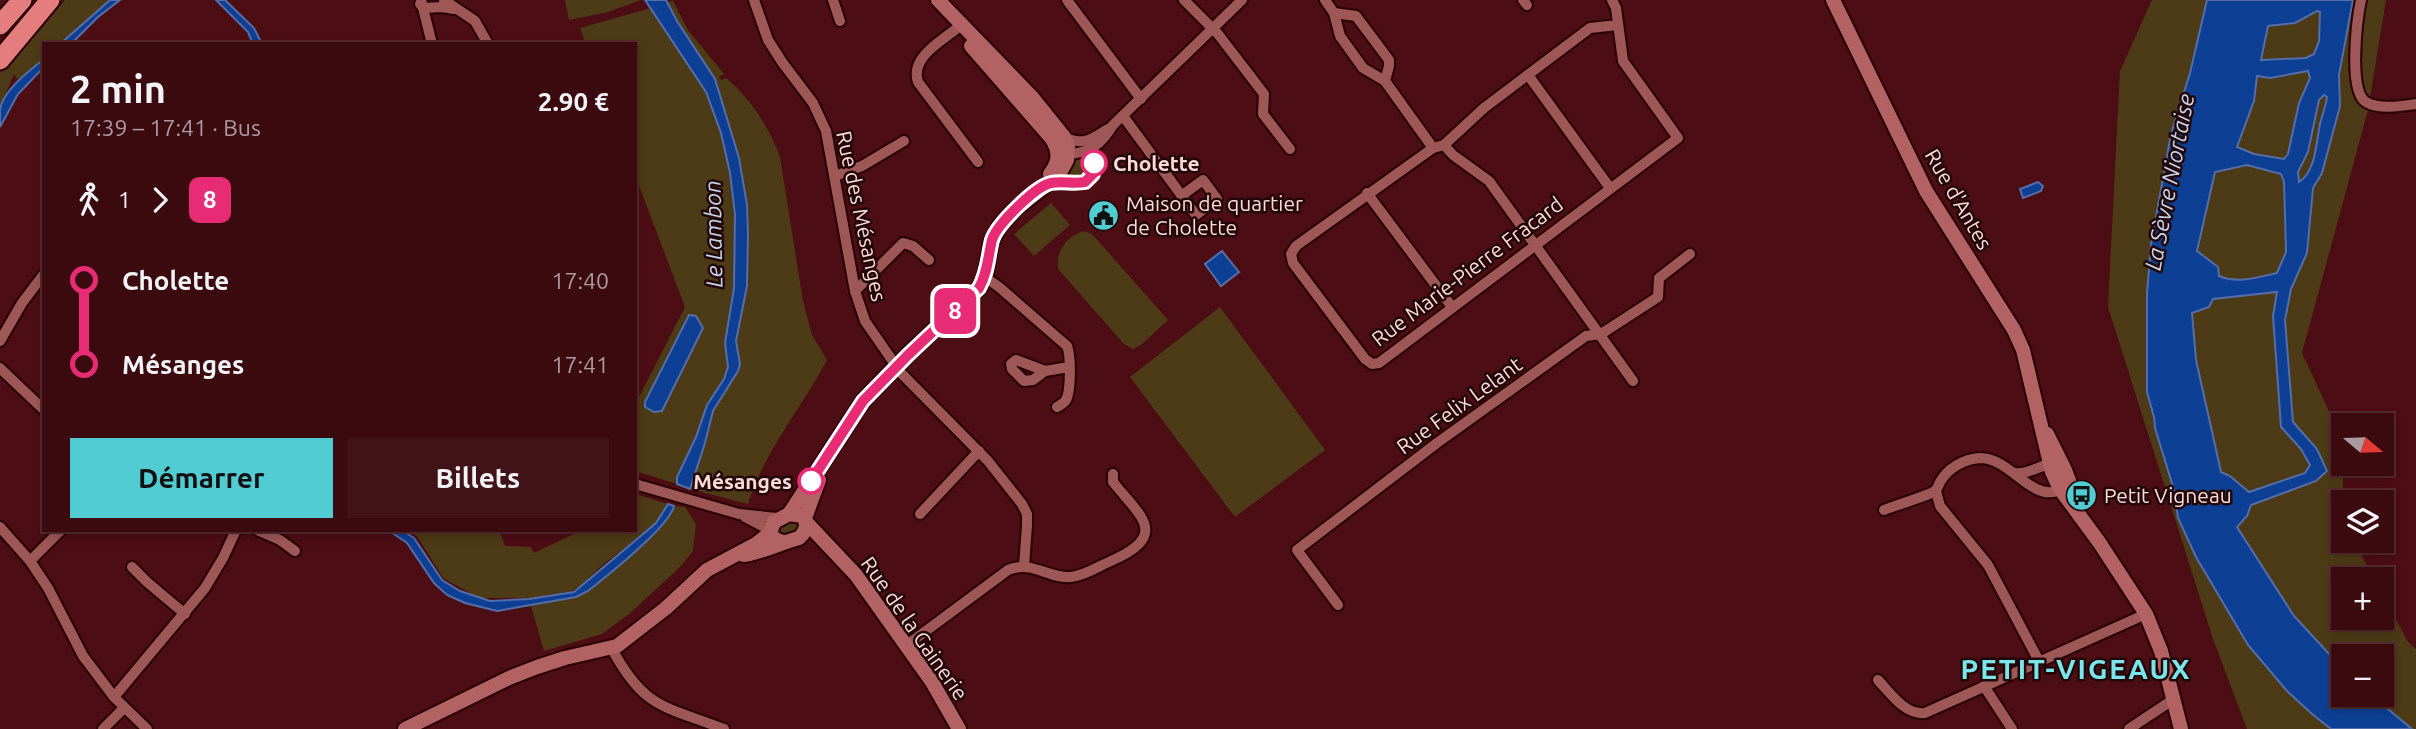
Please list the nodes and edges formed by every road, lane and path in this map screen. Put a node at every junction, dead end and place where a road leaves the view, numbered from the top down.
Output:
1 (22, 0) edge
2 (39, 0) edge
3 (50, 0) edge
4 (444, 0) edge
5 (754, 0) edge
6 (833, 0) edge
7 (932, 0) edge
8 (938, 0) edge
9 (1067, 0) edge
10 (1184, 0) edge
11 (1242, 0) edge
12 (1325, 0) edge
13 (1612, 0) edge
14 (1833, 0) edge
15 (2361, 0) edge
16 (419, 3) edge
17 (456, 10) junction
18 (1334, 13) junction
19 (840, 21) dead end
20 (0, 25) edge
21 (1618, 25) junction
22 (956, 29) junction
23 (1213, 29) junction
24 (431, 42) edge
25 (487, 42) edge
26 (0, 44) edge
27 (0, 60) edge
28 (1528, 75) junction
29 (1385, 81) junction
30 (1141, 99) junction
31 (2416, 104) edge
32 (1123, 116) junction
33 (904, 141) dead end
34 (1438, 146) junction
35 (1066, 147) junction
36 (1290, 149) dead end
37 (978, 162) dead end
38 (835, 176) junction
39 (1610, 188) junction
40 (1367, 193) junction
41 (1181, 195) dead end
42 (1535, 244) junction
43 (1690, 254) dead end
44 (929, 260) dead end
45 (42, 277) edge
46 (985, 277) junction
47 (855, 291) junction
48 (1452, 307) junction
49 (1601, 334) junction
50 (0, 341) edge
51 (1069, 366) junction
52 (896, 367) junction
53 (0, 368) edge
54 (1045, 371) dead end
55 (1633, 381) dead end
56 (1057, 407) dead end
57 (42, 408) edge
58 (2040, 421) junction
59 (979, 451) junction
60 (828, 454) junction
61 (2049, 464) junction
62 (2065, 470) junction
63 (2015, 473) junction
64 (1113, 474) dead end
65 (637, 485) edge
66 (2060, 489) junction
67 (1936, 491) junction
68 (1884, 510) dead end
69 (920, 514) dead end
70 (806, 521) junction
71 (2085, 523) junction
72 (777, 524) junction
73 (0, 527) edge
74 (59, 532) edge
75 (235, 532) edge
76 (262, 532) edge
77 (790, 541) junction
78 (295, 551) dead end
79 (834, 554) junction
80 (732, 557) junction
81 (30, 561) junction
82 (1024, 566) junction
83 (132, 567) dead end
84 (1338, 605) dead end
85 (184, 614) junction
86 (2146, 614) junction
87 (907, 645) junction
88 (612, 649) junction
89 (2039, 661) junction
90 (1878, 680) dead end
91 (1984, 686) junction
92 (114, 697) junction
93 (2174, 699) junction
94 (124, 708) junction
95 (719, 728) edge
96 (103, 729) edge
97 (147, 729) edge
98 (405, 729) edge
99 (959, 729) edge
100 (2012, 729) edge
101 (2129, 729) edge
102 (2181, 729) edge

1 - 20 highway
2 - 26 highway
3 - 27 highway
4 - 17 street
5 - 38 street, Rue des Mésanges
6 - 19 street
7 - 22 street
8 - 35 street
9 - 30 street
10 - 23 street
11 - 23 street
12 - 18 street
13 - 21 street, Rue Marie-Pierre Fracard
14 - 58 street, Rue d'Antes
15 - 31 street
16 - 17 street
16 - 24 street
17 - 25 street
18 - 29 street
18 - 29 street
21 - 28 street, Rue Marie-Pierre Fracard
21 - 39 street, Rue Marie-Pierre Fracard
22 - 35 street
22 - 37 street
23 - 30 street
23 - 36 street
28 - 34 street, Rue Marie-Pierre Fracard
28 - 39 street
29 - 34 street
30 - 32 street
32 - 35 street
32 - 41 street
33 - 38 street
34 - 40 street, Rue Marie-Pierre Fracard
34 - 42 street
35 - 46 street
38 - 47 street, Rue des Mésanges
39 - 42 street, Rue Marie-Pierre Fracard
40 - 48 street
40 - 48 street, Rue Marie-Pierre Fracard
42 - 48 street, Rue Marie-Pierre Fracard
42 - 49 street
43 - 49 street, Rue Felix Lelant
44 - 47 street
45 - 50 street
46 - 51 street
46 - 52 street
47 - 52 street, Rue des Mésanges
49 - 55 street
49 - 84 street, Rue Felix Lelant
51 - 54 street
51 - 56 street
52 - 59 street, Rue des Mésanges
52 - 60 street
53 - 57 street
58 - 61 street, Rue d'Antes
58 - 62 street, Rue d'Antes
59 - 69 street
59 - 82 street, Rue des Mésanges
60 - 70 street
60 - 72 street
61 - 62 street
61 - 63 street
61 - 66 street, Rue d'Antes
62 - 66 street
62 - 71 street, Rue d'Antes
63 - 66 street
63 - 67 street
64 - 82 street
65 - 72 street
66 - 71 street, Rue d'Antes
67 - 68 street
67 - 89 street
70 - 72 street
70 - 77 street
70 - 79 street, Rue de la Gainerie
71 - 86 street, Rue d'Antes
72 - 77 street, Rue de la Gainerie
72 - 80 street
73 - 81 street
74 - 81 street
75 - 85 street
76 - 78 street
77 - 79 street, Rue de la Gainerie
77 - 80 street
79 - 87 street, Rue de la Gainerie
80 - 88 street
81 - 92 street
82 - 87 street
83 - 85 street
85 - 92 street
86 - 89 street
86 - 93 street, Rue d'Antes
87 - 99 street, Rue de la Gainerie
88 - 95 street
88 - 98 street
89 - 91 street
90 - 91 street
91 - 100 street
92 - 94 street
93 - 101 street
93 - 102 street, Rue d'Antes
94 - 96 street
94 - 97 street

